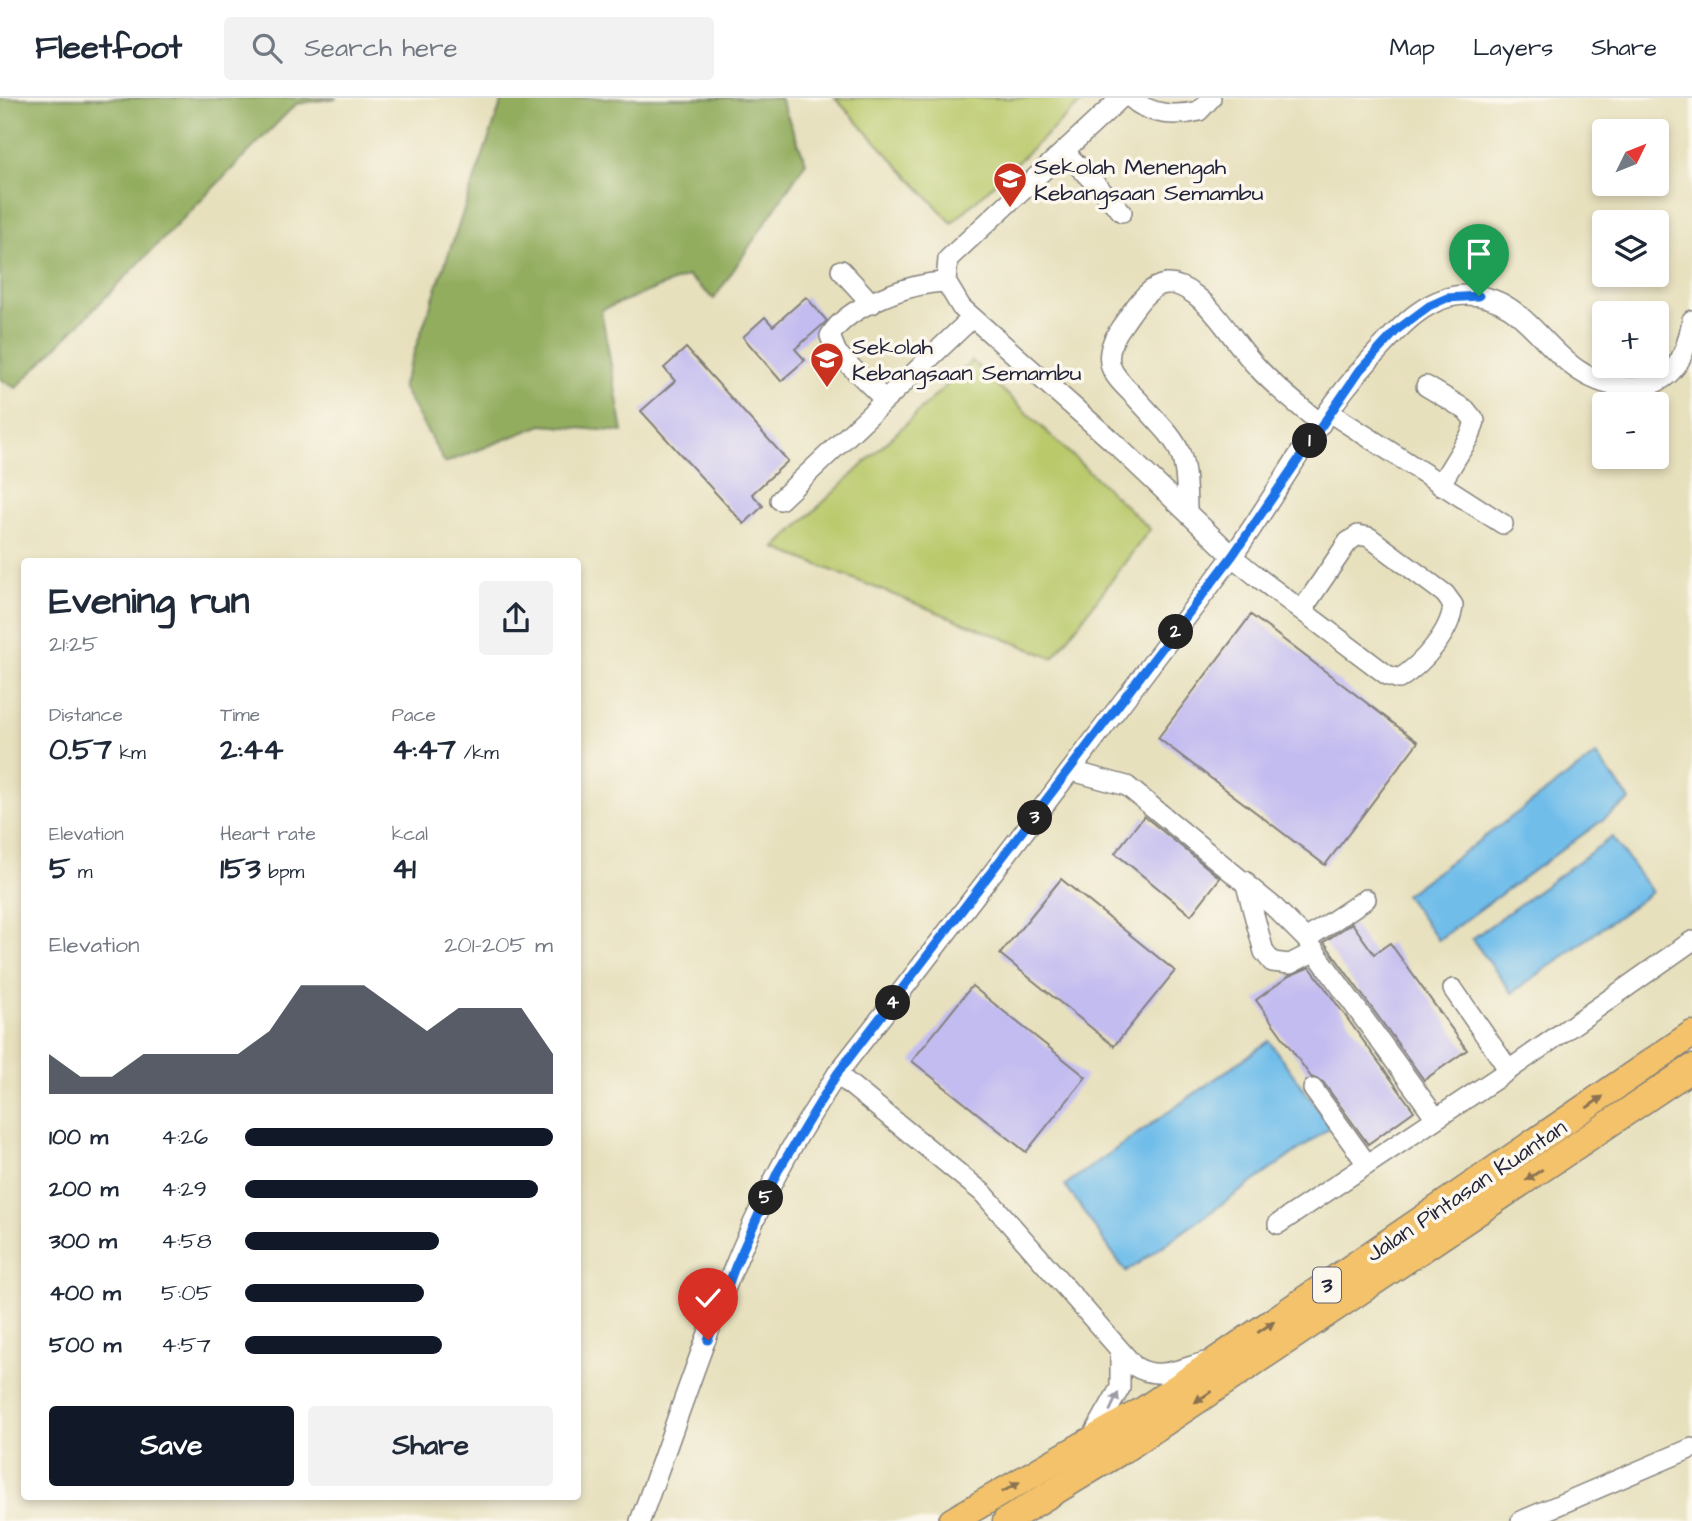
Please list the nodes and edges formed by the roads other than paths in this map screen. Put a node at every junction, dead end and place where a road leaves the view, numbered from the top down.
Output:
1 (1121, 98) edge
2 (1131, 98) edge
3 (1211, 98) edge
4 (1064, 151) junction
5 (1122, 212) dead end
6 (841, 270) dead end
7 (946, 282) junction
8 (872, 304) junction
9 (972, 318) junction
10 (1692, 320) edge
11 (1426, 386) dead end
12 (884, 399) junction
13 (1325, 418) junction
14 (1440, 485) junction
15 (780, 500) dead end
16 (1186, 511) junction
17 (1503, 524) dead end
18 (1233, 555) junction
19 (1301, 610) junction
20 (1072, 771) junction
21 (1245, 881) junction
22 (1366, 899) dead end
23 (1692, 941) edge
24 (1311, 945) junction
25 (1453, 989) dead end
26 (1692, 1034) edge
27 (1692, 1068) edge
28 (1509, 1070) junction
29 (837, 1074) junction
30 (1313, 1089) dead end
31 (1436, 1118) junction
32 (1367, 1164) junction
33 (1278, 1224) dead end
34 (1120, 1353) junction
35 (1221, 1358) junction
36 (1088, 1444) junction
37 (1692, 1448) edge
38 (640, 1521) edge
39 (952, 1521) edge
40 (1006, 1521) edge
41 (1521, 1521) edge

1 - 4 street
2 - 3 street
4 - 5 street
4 - 7 street
6 - 8 street
7 - 8 street
7 - 9 street
8 - 12 street
9 - 12 street
9 - 16 street
10 - 13 street
11 - 14 street
12 - 15 street
13 - 14 street
13 - 16 street
13 - 18 street
14 - 17 street
16 - 18 street
18 - 19 street
18 - 20 street
19 - 19 street
20 - 21 street
20 - 29 street
21 - 24 street
21 - 24 street
22 - 24 street
23 - 28 street
24 - 31 street
25 - 28 street
35 -> 26 highway, Jalan Pintasan Kuantan / 3
27 -> 40 highway, Jalan Pintasan Kuantan / 3
28 - 31 street
29 - 34 street
29 - 38 street
30 - 32 street
31 - 32 street
32 - 33 street
34 - 35 street
36 -> 34 street
35 - 36 highway, Jalan Pintasan Kuantan / 3
39 -> 36 highway, Jalan Pintasan Kuantan / 3
37 - 41 street

